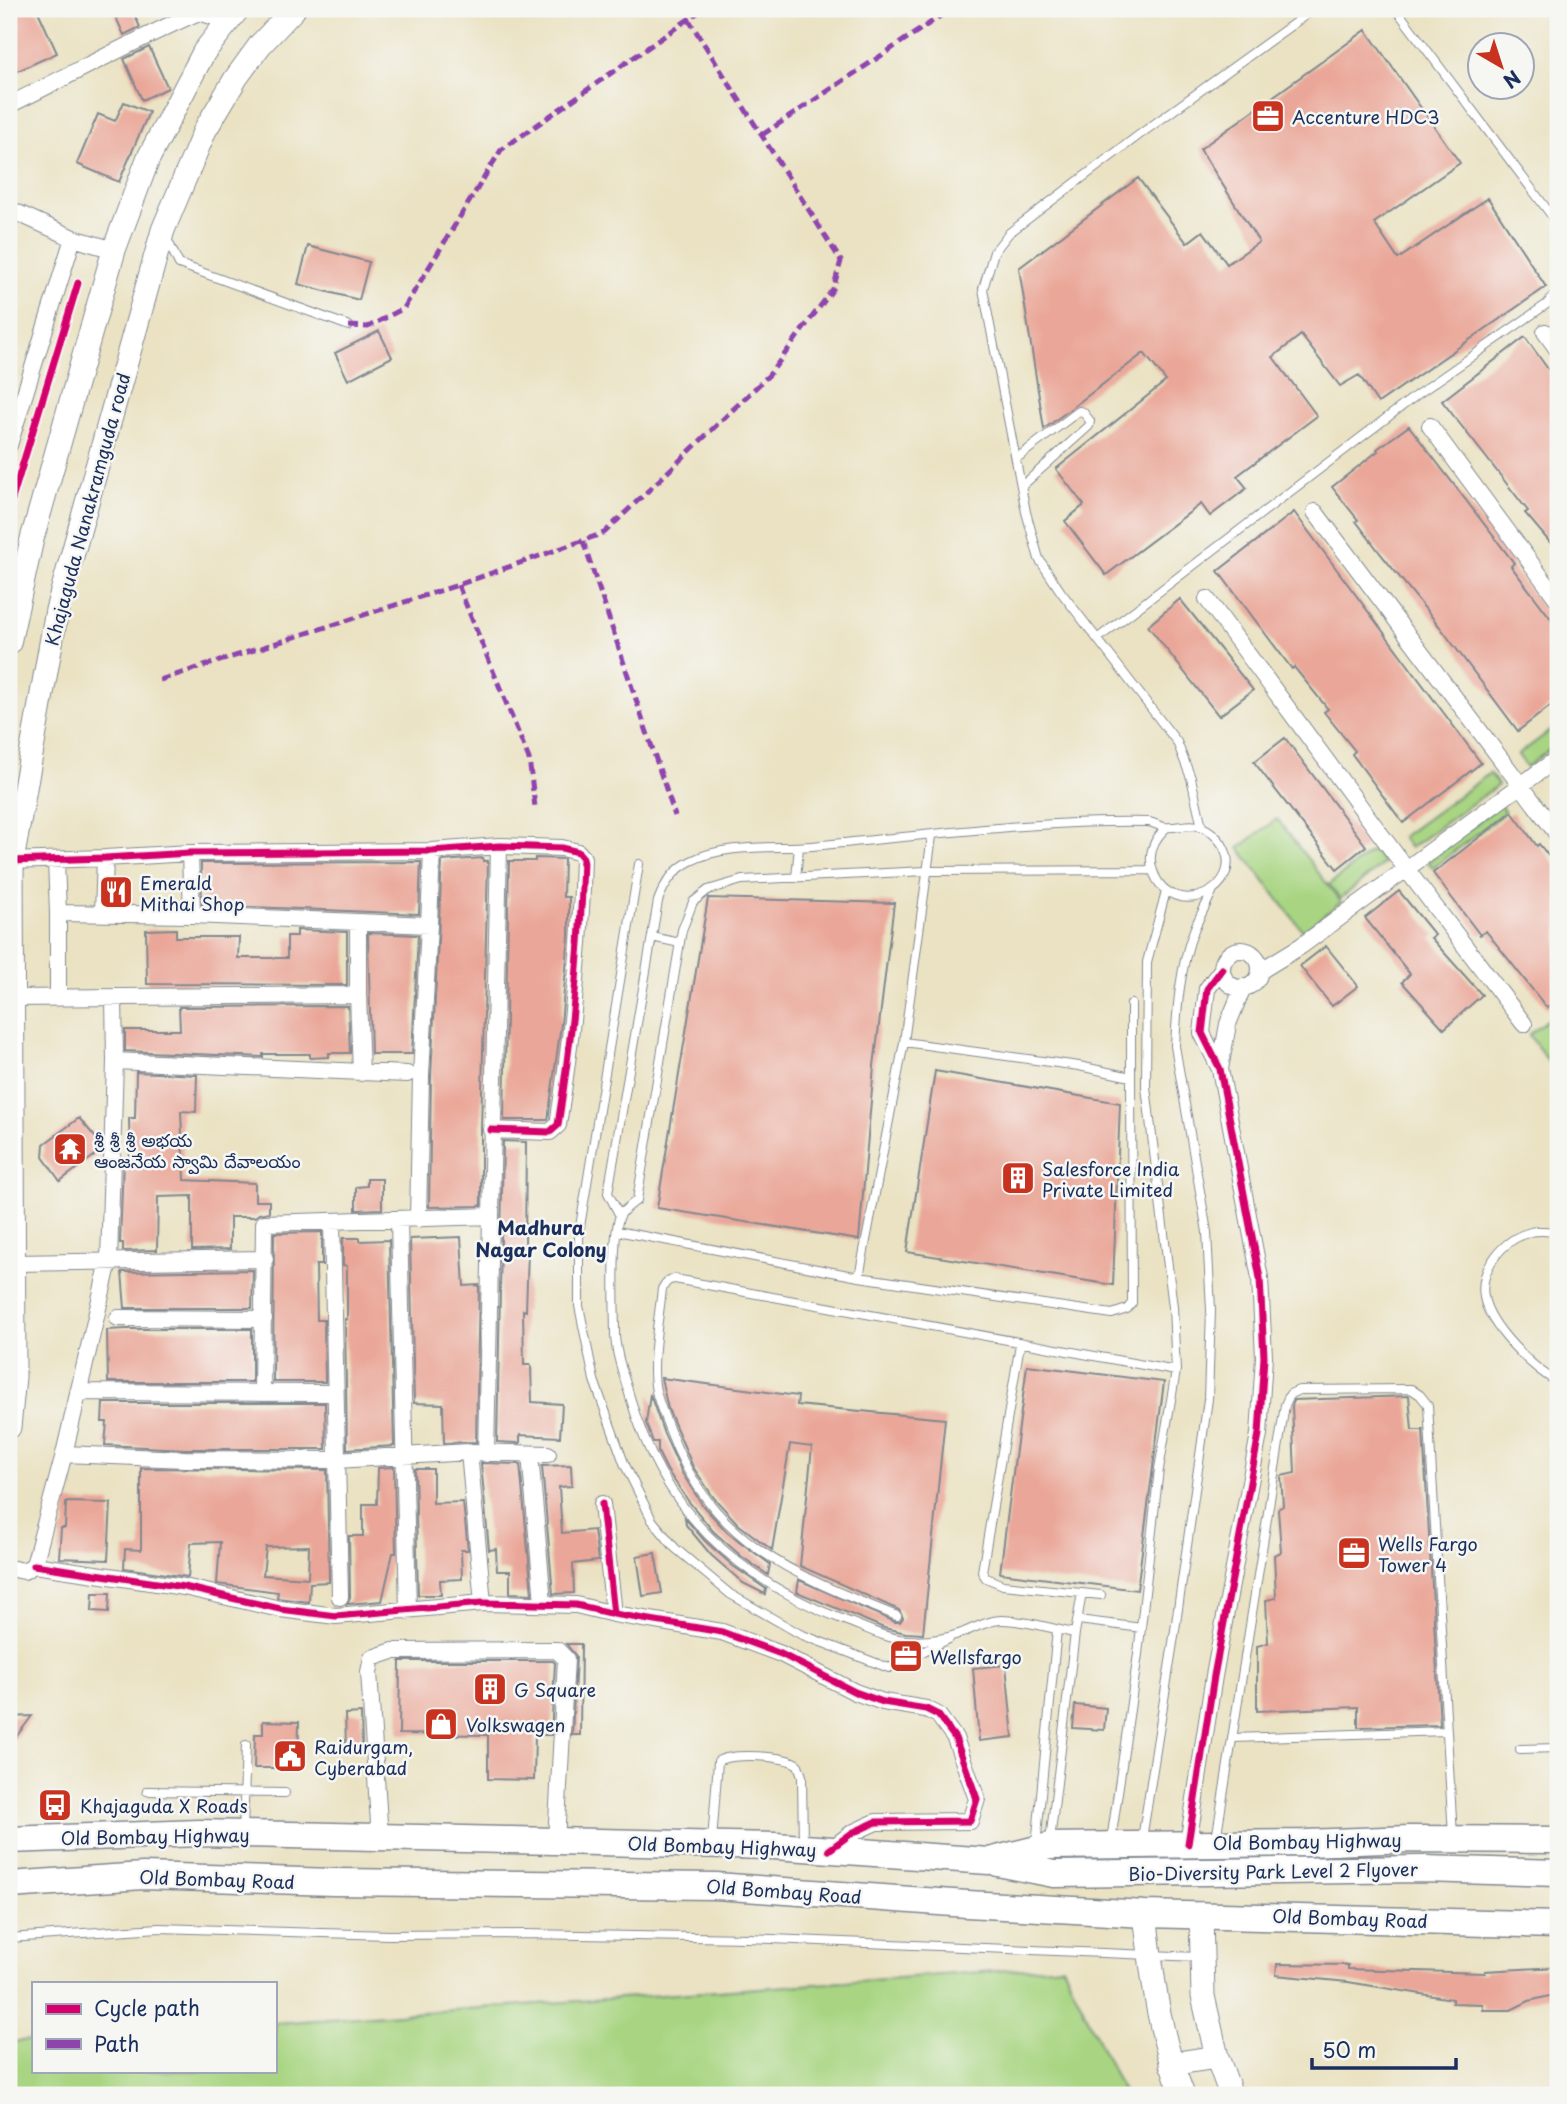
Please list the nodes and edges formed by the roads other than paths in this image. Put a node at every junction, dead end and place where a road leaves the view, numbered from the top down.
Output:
1 (294, 9) edge
2 (1314, 9) edge
3 (1396, 9) edge
4 (198, 10) edge
5 (232, 15) edge
6 (9, 104) edge
7 (9, 209) edge
8 (1558, 225) edge
9 (163, 230) junction
10 (73, 238) junction
11 (114, 250) junction
12 (1558, 290) edge
13 (349, 326) dead end
14 (1545, 332) dead end
15 (1558, 350) edge
16 (1430, 426) dead end
17 (9, 445) edge
18 (1017, 458) junction
19 (1022, 486) junction
20 (1315, 512) dead end
21 (1207, 599) dead end
22 (1558, 600) edge
23 (1097, 639) junction
24 (9, 643) edge
25 (1558, 758) edge
26 (1521, 786) junction
27 (1202, 827) junction
28 (1166, 828) junction
29 (1558, 835) edge
30 (932, 836) junction
31 (499, 846) junction
32 (799, 847) junction
33 (432, 850) junction
34 (190, 853) junction
35 (105, 858) junction
36 (56, 860) junction
37 (11, 861) edge
38 (639, 864) dead end
39 (1152, 870) junction
40 (1407, 870) junction
41 (926, 872) junction
42 (796, 878) junction
43 (1213, 890) junction
44 (1166, 891) junction
45 (58, 913) junction
46 (103, 913) junction
47 (192, 915) junction
48 (358, 923) junction
49 (429, 925) junction
50 (652, 937) junction
51 (680, 943) junction
52 (1222, 969) junction
53 (1260, 971) junction
54 (1243, 988) junction
55 (358, 995) junction
56 (114, 997) junction
57 (11, 998) junction
58 (58, 999) junction
59 (1131, 1004) dead end
60 (1524, 1024) dead end
61 (904, 1042) junction
62 (114, 1061) junction
63 (1220, 1069) junction
64 (361, 1073) junction
65 (407, 1074) dead end
66 (1131, 1077) junction
67 (491, 1130) junction
68 (491, 1216) junction
69 (620, 1216) junction
70 (418, 1219) junction
71 (399, 1220) junction
72 (332, 1222) junction
73 (617, 1231) junction
74 (1558, 1231) edge
75 (265, 1259) junction
76 (109, 1261) junction
77 (14, 1263) junction
78 (859, 1277) junction
79 (118, 1318) dead end
80 (264, 1319) junction
81 (1020, 1344) junction
82 (1176, 1371) junction
83 (1558, 1382) edge
84 (78, 1392) junction
85 (262, 1393) junction
86 (334, 1393) junction
87 (9, 1427) edge
88 (469, 1452) junction
89 (64, 1454) junction
90 (486, 1454) junction
91 (530, 1454) junction
92 (548, 1454) dead end
93 (405, 1457) junction
94 (336, 1460) junction
95 (602, 1504) dead end
96 (34, 1565) junction
97 (9, 1568) edge
98 (1082, 1593) junction
99 (1101, 1595) dead end
100 (341, 1597) dead end
101 (483, 1602) junction
102 (543, 1602) junction
103 (408, 1611) junction
104 (614, 1614) junction
105 (897, 1616) dead end
106 (1077, 1620) junction
107 (1142, 1628) junction
108 (1057, 1630) junction
109 (1075, 1633) junction
110 (958, 1634) junction
111 (1447, 1731) junction
112 (1233, 1738) junction
113 (246, 1745) dead end
114 (1558, 1748) edge
115 (1520, 1749) dead end
116 (147, 1791) dead end
117 (244, 1793) junction
118 (285, 1793) dead end
119 (243, 1834) junction
120 (380, 1838) junction
121 (1453, 1839) junction
122 (9, 1840) edge
123 (1558, 1840) edge
124 (556, 1842) junction
125 (1188, 1843) junction
126 (1215, 1843) junction
127 (1142, 1844) junction
128 (712, 1845) junction
129 (1110, 1845) junction
130 (1042, 1847) junction
131 (816, 1849) junction
132 (989, 1861) junction
133 (1558, 1873) edge
134 (9, 1885) edge
135 (1146, 1914) junction
136 (1201, 1914) junction
137 (1558, 1925) edge
138 (9, 1938) edge
139 (1150, 1955) junction
140 (1202, 1957) junction
141 (1217, 2057) junction
142 (1171, 2064) junction
143 (1183, 2095) edge
144 (1231, 2095) edge

1 - 9 main road, Khajaguda Nanakramguda road
2 - 18 lane
3 - 8 lane
4 - 5 street
4 - 6 street
5 - 11 main road
7 - 10 street
9 - 13 lane
9 - 37 main road, Khajaguda Nanakramguda road
10 - 11 street
10 - 17 street
11 - 24 main road
12 - 23 lane
14 - 15 street
16 - 22 street
18 - 19 lane
18 - 19 lane
19 - 23 lane
20 - 26 street
21 - 40 street
23 - 27 lane
25 - 26 street
26 - 29 street
26 - 40 street
27 - 28 lane
27 - 43 lane
28 - 30 lane
28 - 39 lane
30 - 32 lane
30 - 41 lane
31 - 33 street
31 - 67 street
31 - 67 street
32 - 42 lane
32 - 50 lane
33 - 34 street
33 - 49 street
34 - 35 street
34 - 47 street
35 - 36 street
35 - 46 street
36 - 37 street
36 - 45 street
37 - 57 main road, Khajaguda Nanakramguda road
38 - 110 lane
39 - 41 lane
39 - 44 lane
40 - 53 street
40 - 60 street
41 - 42 lane
41 - 61 lane
42 - 51 lane
43 - 44 lane
43 - 127 lane
44 - 82 lane
45 - 46 street
45 - 58 street
46 - 47 street
47 - 48 street
48 - 49 street
48 - 55 street
49 - 70 street
50 - 51 lane
50 - 69 lane
51 - 69 lane
52 - 53 street
52 - 54 street
52 - 63 street
53 - 54 street
54 - 63 street
55 - 56 street
55 - 64 street
56 - 58 street
56 - 62 street
57 - 58 street
57 - 77 main road, Khajaguda Nanakramguda road
59 - 66 lane
61 - 66 lane
61 - 78 lane
62 - 64 street
62 - 76 street
63 - 125 street
64 - 65 street
66 - 78 lane
67 - 68 street
68 - 70 street
68 - 90 street
69 - 73 lane
70 - 71 street
71 - 72 street
71 - 93 street
72 - 75 street
72 - 86 street
73 - 78 lane
73 - 110 lane
74 - 83 lane
75 - 76 street
75 - 80 street
76 - 77 street
76 - 84 street
77 - 87 main road, Khajaguda Nanakramguda road
79 - 80 street
80 - 85 street
81 - 82 lane
81 - 98 lane
81 - 105 lane
82 - 107 lane
84 - 85 street
84 - 89 street
85 - 86 street
86 - 94 street
88 - 90 street
88 - 93 street
88 - 101 street
89 - 94 street
89 - 96 street
90 - 91 street
91 - 92 street
91 - 102 street
93 - 94 street
93 - 103 street
94 - 100 street
95 - 104 street
96 - 97 street
96 - 103 street
98 - 99 lane
98 - 106 lane
101 - 102 street
101 - 103 street
102 - 104 street
104 - 131 street
106 - 107 lane
106 - 109 lane
107 - 129 lane
108 - 109 lane
108 - 110 lane
108 - 130 lane
109 - 130 lane
111 - 112 lane
111 - 112 lane
111 - 121 lane
112 - 126 lane
113 - 117 lane
114 - 115 lane
116 - 117 lane
117 - 118 lane
117 - 119 lane
119 - 120 main road, Old Bombay Highway
119 - 122 main road, Old Bombay Highway
120 - 124 main road, Old Bombay Highway
120 - 124 street
121 - 123 main road, Old Bombay Highway
121 - 126 main road, Old Bombay Highway
124 - 128 main road, Old Bombay Highway
125 - 126 main road, Old Bombay Highway
125 - 127 main road, Old Bombay Highway
127 - 129 main road, Old Bombay Highway
128 - 131 main road, Old Bombay Highway
128 - 131 lane
129 - 130 main road, Old Bombay Highway
130 - 132 main road, Old Bombay Highway
131 - 132 main road, Old Bombay Highway
132 - 133 main road, Bio-Diversity Park Level 2 Flyover
134 - 135 main road, Old Bombay Road
135 - 136 main road, Old Bombay Road
135 - 139 main road
136 - 137 main road, Old Bombay Road
136 - 140 main road
138 - 139 lane
139 - 140 lane
139 - 142 main road
140 - 141 main road
141 - 142 main road
141 - 144 main road
142 - 143 main road

